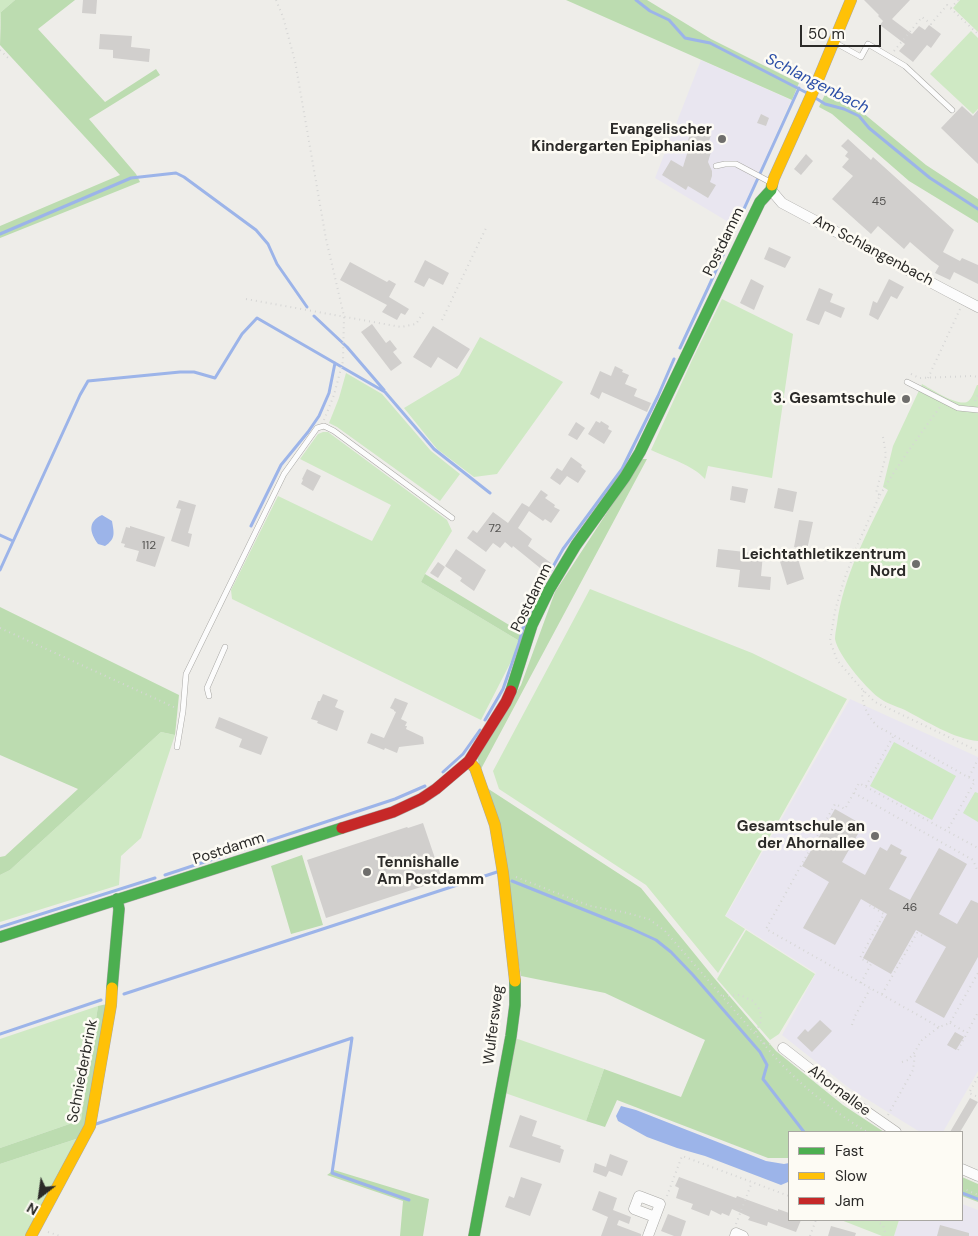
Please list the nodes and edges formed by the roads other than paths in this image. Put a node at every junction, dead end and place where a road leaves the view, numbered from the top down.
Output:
1 (851, 0) edge
2 (833, 42) junction
3 (952, 110) dead end
4 (716, 166) dead end
5 (772, 187) junction
6 (978, 306) edge
7 (907, 382) dead end
8 (978, 410) edge
9 (452, 518) dead end
10 (225, 647) dead end
11 (209, 696) dead end
12 (177, 747) dead end
13 (469, 761) junction
14 (118, 899) junction
15 (0, 937) edge
16 (783, 1048) road end
17 (895, 1131) edge
18 (963, 1169) edge
19 (978, 1176) edge
20 (655, 1216) junction
21 (31, 1236) edge
22 (474, 1236) edge
23 (648, 1236) edge

1 - 2 street, Postdamm
2 - 3 lane
2 - 5 street, Postdamm
4 - 5 lane
5 - 6 street, Am Schlangenbach
5 - 13 street, Postdamm
7 - 8 lane
9 - 12 lane
10 - 11 lane
13 - 14 street, Postdamm
13 - 22 street, Wulfersweg
14 - 15 street, Postdamm
14 - 21 street, Schniederbrink
16 - 17 street, Ahornallee
18 - 19 street
20 - 20 street
20 - 23 street

